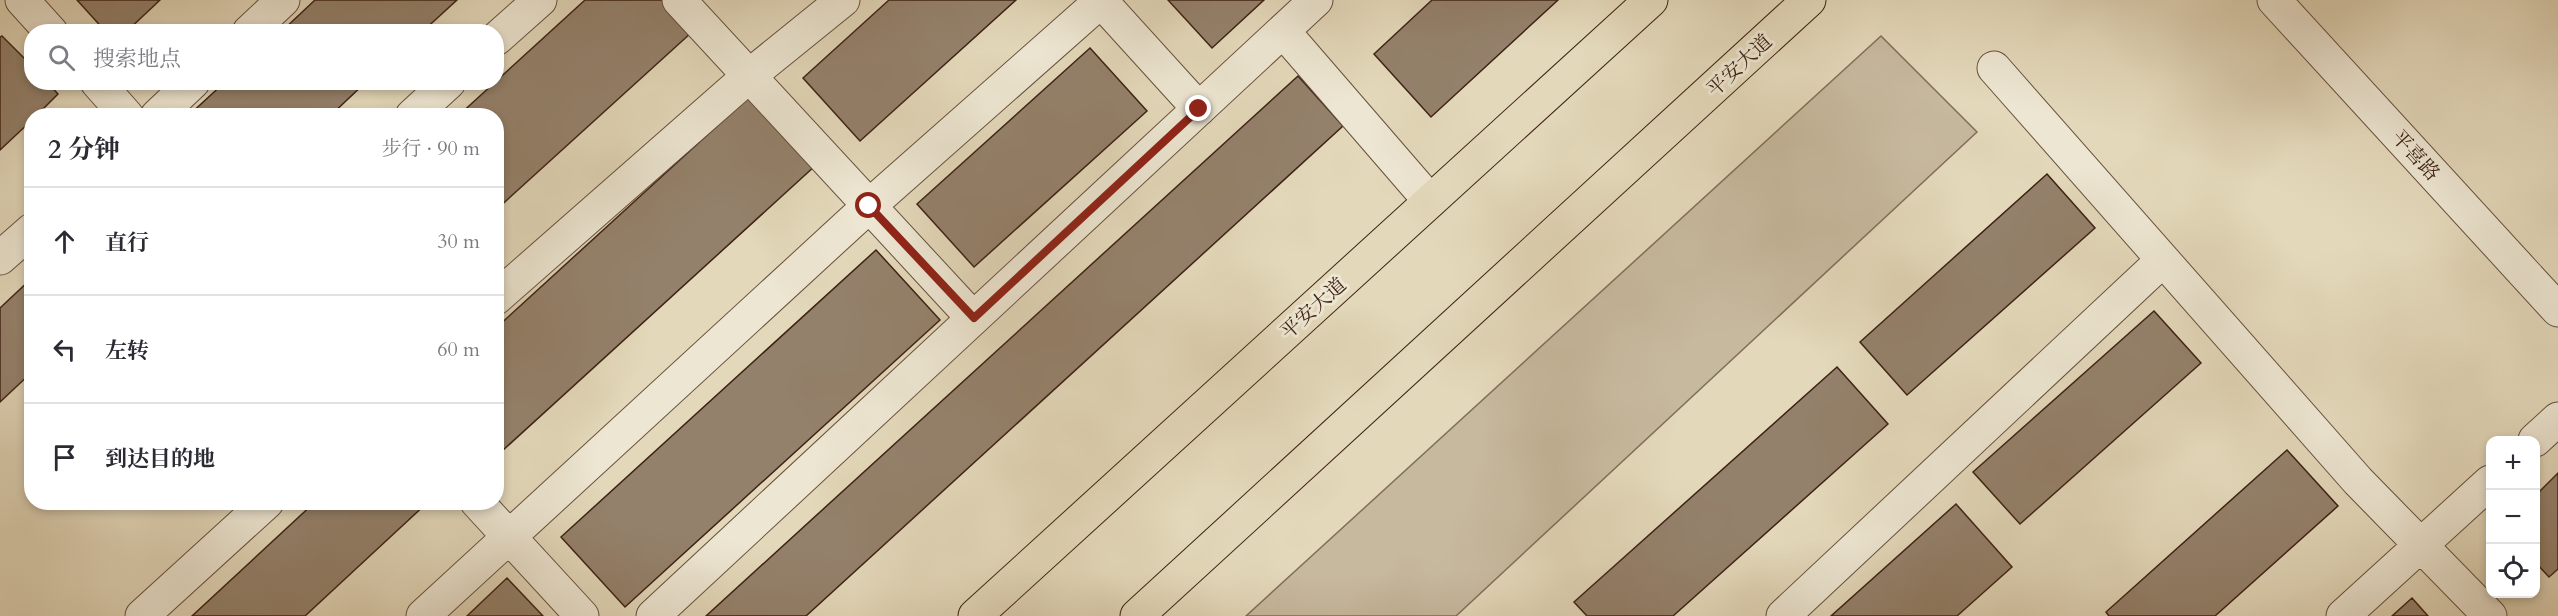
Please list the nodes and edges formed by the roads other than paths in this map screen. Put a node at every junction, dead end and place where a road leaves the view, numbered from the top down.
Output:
1 (9, 0) edge
2 (22, 0) edge
3 (283, 0) edge
4 (540, 0) edge
5 (679, 0) edge
6 (843, 0) edge
7 (1101, 0) edge
8 (1316, 0) edge
9 (1651, 0) edge
10 (1809, 0) edge
11 (2274, 0) edge
12 (0, 8) edge
13 (44, 24) edge
14 (258, 24) edge
15 (1283, 31) junction
16 (504, 32) edge
17 (1994, 68) dead end
18 (749, 76) junction
19 (104, 90) edge
20 (185, 90) edge
21 (440, 90) edge
22 (120, 108) edge
23 (165, 108) edge
24 (421, 108) edge
25 (1199, 109) junction
26 (1430, 201) junction
27 (869, 206) junction
28 (24, 237) edge
29 (0, 258) edge
30 (2163, 260) junction
31 (504, 291) edge
32 (2558, 310) edge
33 (974, 318) junction
34 (2558, 419) edge
35 (2540, 436) edge
36 (2486, 486) edge
37 (258, 510) edge
38 (484, 510) edge
39 (509, 538) junction
40 (2422, 546) junction
41 (142, 616) edge
42 (423, 616) edge
43 (582, 616) edge
44 (653, 616) edge
45 (975, 616) edge
46 (1137, 616) edge
47 (1783, 616) edge
48 (2343, 616) edge
49 (2490, 616) edge

1 - 12 street
2 - 13 street
3 - 14 street
4 - 16 street
5 - 18 street
6 - 18 street
7 - 25 street
7 - 27 street
8 - 15 street
9 - 26 main road, 平安大道
10 - 46 main road, 平安大道
11 - 32 street, 平喜路
15 - 25 street
15 - 26 street
17 - 30 street
18 - 27 street
18 - 31 street
19 - 22 street
20 - 23 street
21 - 24 street
25 - 33 street
26 - 45 main road, 平安大道
27 - 33 street
27 - 39 street
28 - 29 street
30 - 40 street
30 - 47 street
33 - 44 street
34 - 35 street
36 - 40 street
37 - 41 street
38 - 39 street
39 - 42 street
39 - 43 street
40 - 48 street
40 - 49 street

